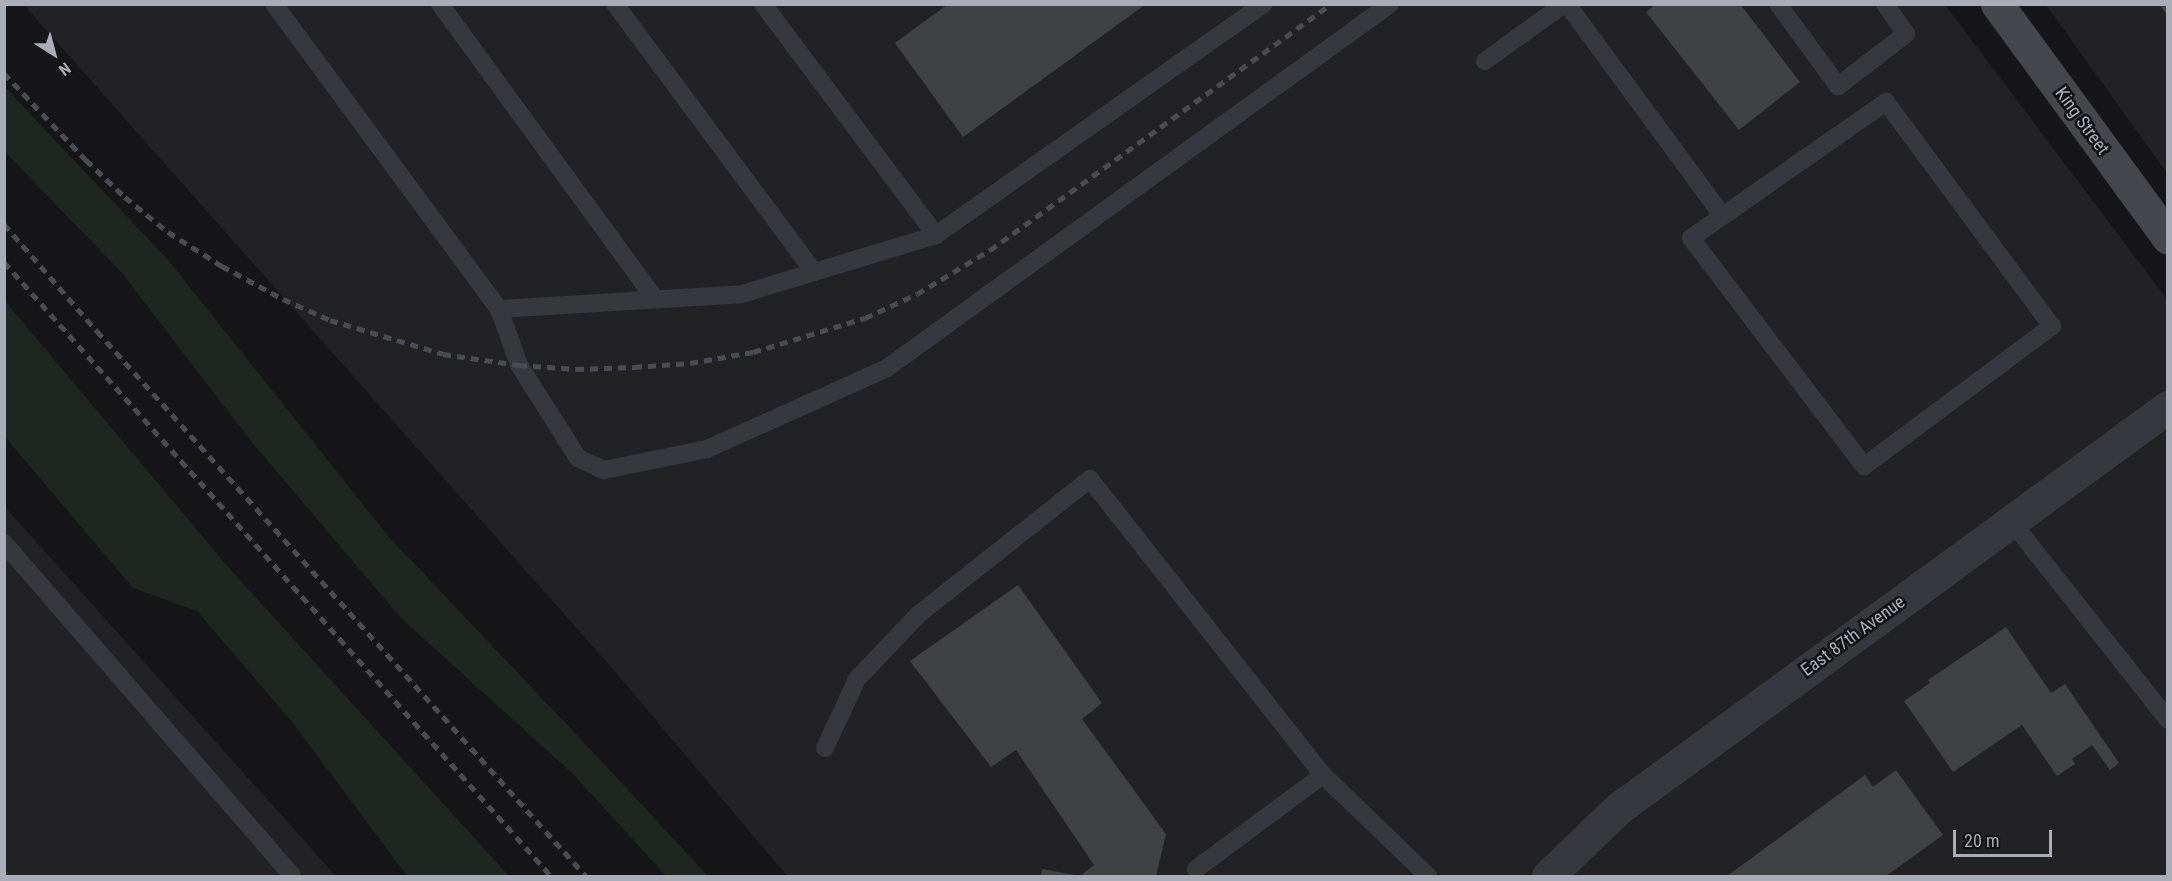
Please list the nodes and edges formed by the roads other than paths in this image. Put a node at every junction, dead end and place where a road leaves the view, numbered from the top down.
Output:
1 (274, 4) edge
2 (440, 4) edge
3 (615, 4) edge
4 (763, 4) edge
5 (1264, 4) edge
6 (1390, 4) edge
7 (1566, 4) edge
8 (1778, 4) edge
9 (1885, 4) edge
10 (1997, 4) edge
11 (1485, 61) dead end
12 (1722, 216) junction
13 (936, 235) junction
14 (2168, 238) edge
15 (814, 272) junction
16 (655, 300) junction
17 (500, 309) junction
18 (2168, 407) edge
19 (2011, 520) junction
20 (4, 543) edge
21 (2168, 720) edge
22 (825, 748) dead end
23 (1323, 775) junction
24 (1196, 869) dead end
25 (292, 876) edge
26 (1428, 876) edge
27 (1548, 876) edge

1 - 17 lane
2 - 16 lane
3 - 15 lane
4 - 13 lane
5 - 13 lane
6 - 17 lane
7 - 11 lane
7 - 12 lane
8 - 9 lane
10 - 14 street, King Street
12 - 12 lane
13 - 15 lane
15 - 16 lane
16 - 17 lane
18 - 19 street, East 87th Avenue
19 - 21 lane
19 - 27 street, East 87th Avenue
20 - 25 lane
22 - 23 lane
23 - 24 lane
23 - 26 lane

